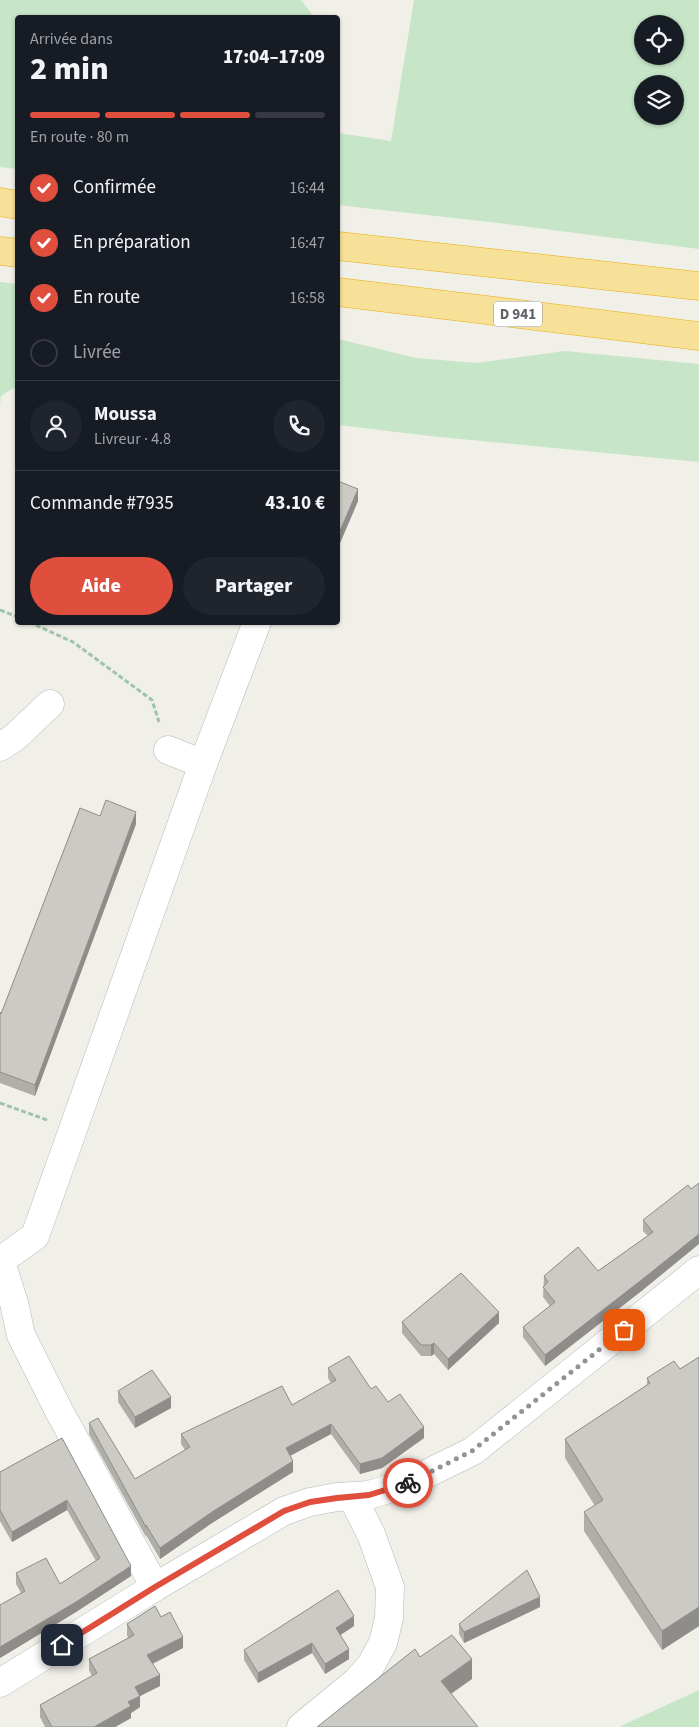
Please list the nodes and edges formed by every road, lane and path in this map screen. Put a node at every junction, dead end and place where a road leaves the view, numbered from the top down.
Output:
1 (0, 202) edge
2 (15, 204) edge
3 (340, 246) edge
4 (0, 250) edge
5 (15, 252) edge
6 (699, 286) edge
7 (340, 292) edge
8 (699, 336) edge
9 (0, 610) edge
10 (15, 617) edge
11 (36, 625) edge
12 (255, 625) edge
13 (50, 704) dead end
14 (0, 747) edge
15 (168, 750) joint
16 (203, 764) junction
17 (0, 1103) edge
18 (73, 1129) junction
19 (0, 1260) edge
20 (699, 1270) edge
21 (352, 1497) junction
22 (155, 1587) junction
23 (0, 1683) edge
24 (300, 1727) edge

1 - 2 highway
3 - 6 highway
4 - 5 highway
7 - 8 highway, D 941
9 - 10 path
11 - 15 path
12 - 16 street
13 - 14 street
15 - 16 street
16 - 18 street
17 - 18 path
18 - 19 street
19 - 22 street
20 - 21 street
21 - 22 street
21 - 24 street
22 - 23 street

